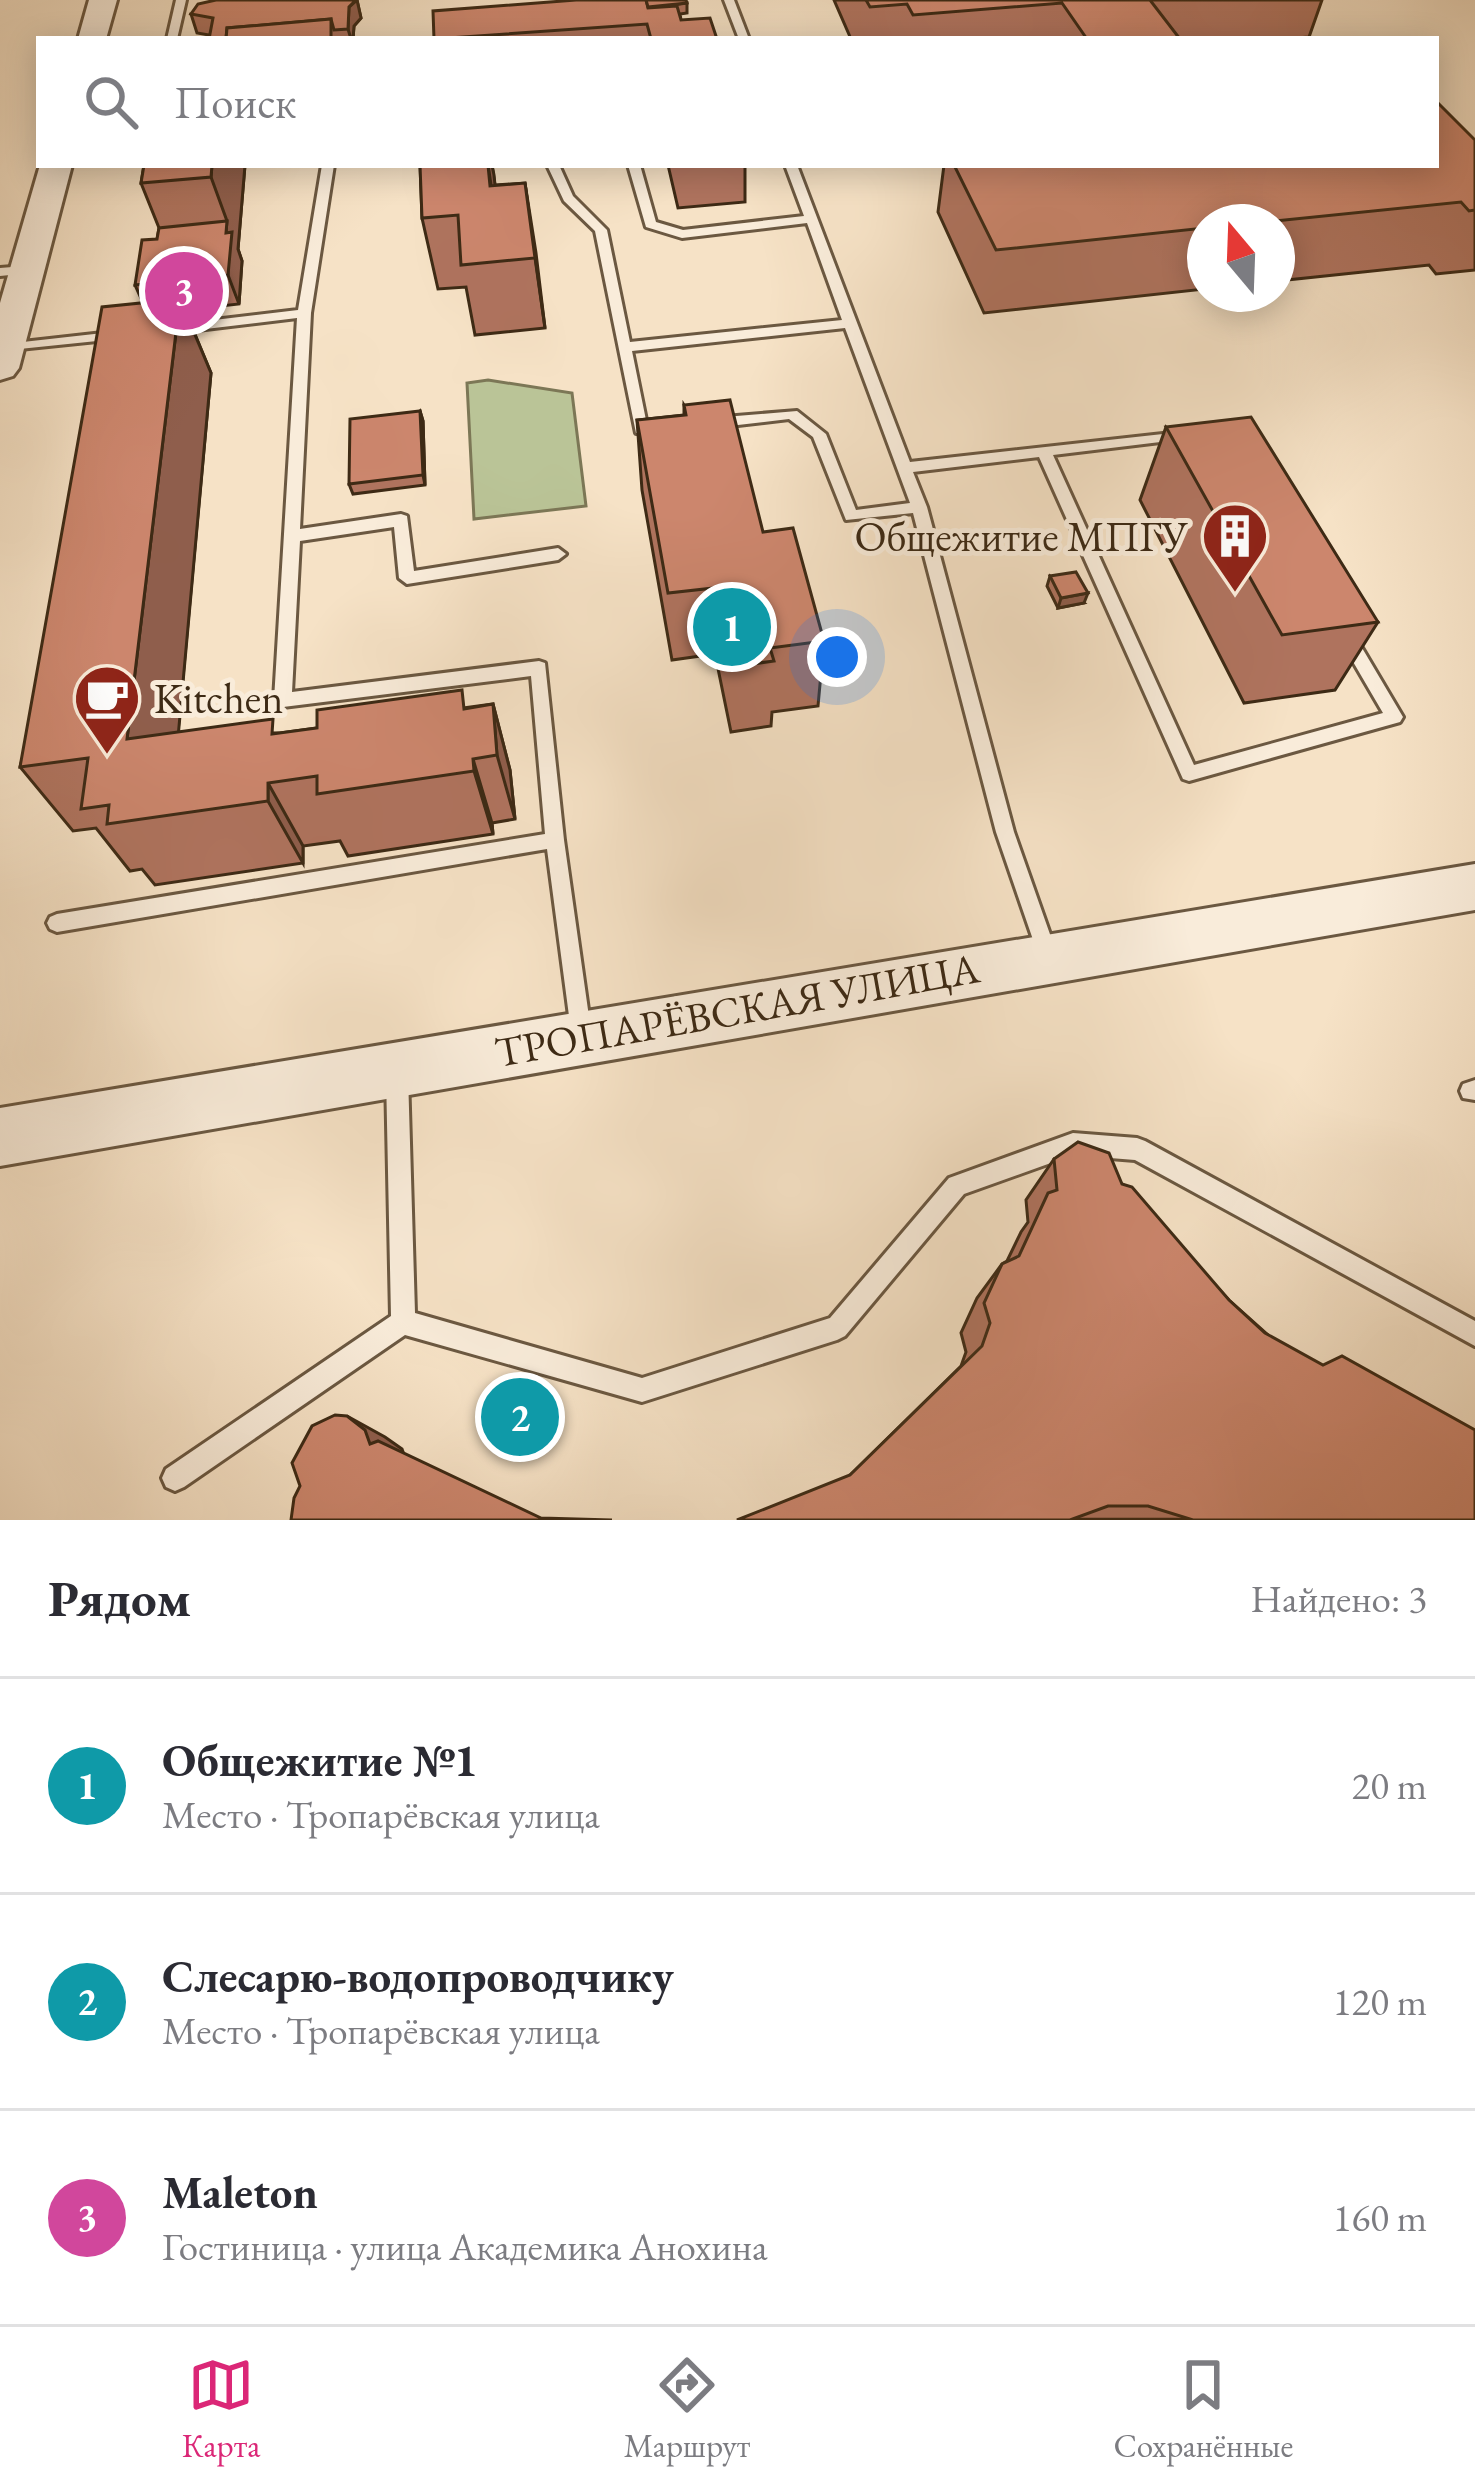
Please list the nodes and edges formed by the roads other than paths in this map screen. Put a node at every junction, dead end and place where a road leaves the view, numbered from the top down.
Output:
1 (103, 0) edge
2 (181, 0) edge
3 (730, 0) edge
4 (93, 36) edge
5 (173, 36) edge
6 (743, 36) edge
7 (55, 168) edge
8 (328, 168) edge
9 (554, 168) edge
10 (635, 168) edge
11 (792, 168) edge
12 (811, 219) junction
13 (13, 271) edge
14 (304, 313) junction
15 (850, 323) junction
16 (624, 347) junction
17 (3, 358) edge
18 (684, 426) edge
19 (662, 428) edge
20 (1202, 432) edge
21 (1044, 451) junction
22 (904, 468) junction
23 (919, 507) junction
24 (292, 536) junction
25 (558, 554) dead end
26 (1334, 614) edge
27 (555, 840) junction
28 (1475, 887) edge
29 (57, 923) dead end
30 (1048, 957) junction
31 (582, 1037) junction
32 (397, 1069) junction
33 (0, 1137) edge
34 (403, 1322) junction
35 (1475, 1334) edge
36 (175, 1478) dead end

1 - 4 street
2 - 5 lane
3 - 6 lane
7 - 13 street
8 - 14 lane
9 - 16 lane
10 - 12 lane
11 - 12 lane
12 - 15 lane
13 - 17 street
14 - 17 lane
14 - 24 lane
15 - 16 lane
15 - 22 lane
16 - 19 lane
18 - 23 lane
20 - 21 lane
21 - 22 lane
21 - 26 lane
22 - 23 lane
23 - 30 lane
24 - 25 lane
24 - 27 lane
27 - 29 lane
27 - 31 lane
28 - 30 street, ТРОПАРЁВСКАЯ УЛИЦА
30 - 31 street, ТРОПАРЁВСКАЯ УЛИЦА
31 - 32 street, ТРОПАРЁВСКАЯ УЛИЦА
32 - 33 street, ТРОПАРЁВСКАЯ УЛИЦА
32 - 34 lane
34 - 35 lane
34 - 36 lane

